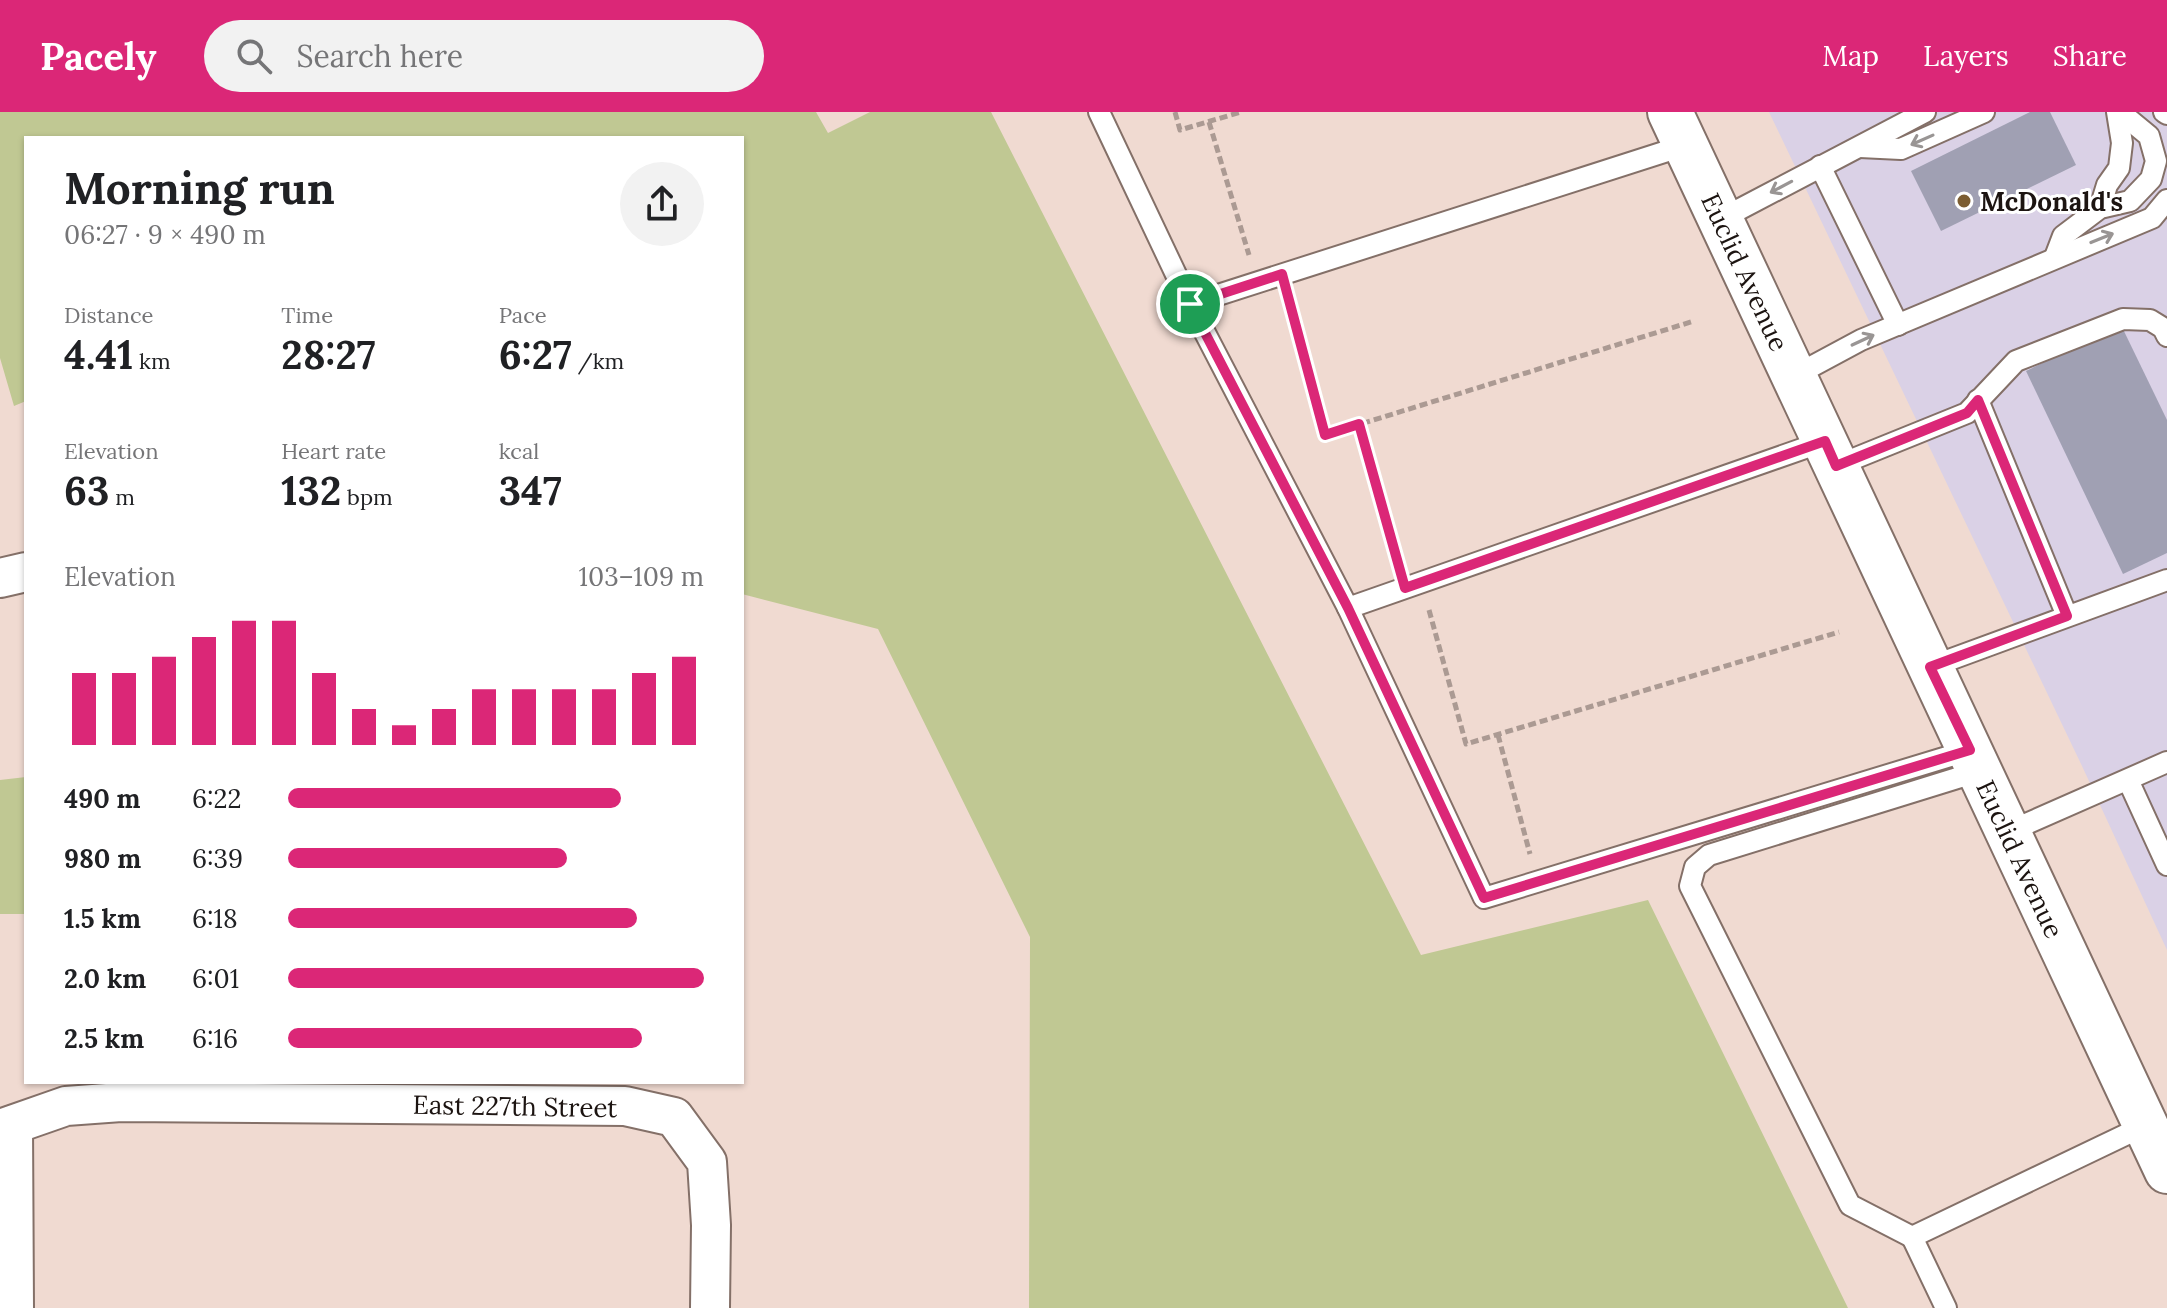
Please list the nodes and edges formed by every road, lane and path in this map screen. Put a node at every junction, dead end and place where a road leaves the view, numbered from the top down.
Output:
1 (1099, 112) edge
2 (1175, 112) edge
3 (1241, 112) edge
4 (1925, 112) edge
5 (1984, 112) edge
6 (2118, 112) edge
7 (1209, 122) junction
8 (1678, 129) edge
9 (1856, 146) junction
10 (1820, 166) junction
11 (2167, 200) edge
12 (2100, 208) junction
13 (1721, 219) junction
14 (2055, 257) junction
15 (1282, 274) junction
16 (1258, 282) junction
17 (1190, 304) junction
18 (1694, 321) dead end
19 (1898, 325) junction
20 (2167, 336) edge
21 (1794, 376) junction
22 (1978, 400) junction
23 (1359, 424) junction
24 (1830, 454) junction
25 (24, 572) edge
26 (0, 578) edge
27 (2167, 580) edge
28 (1413, 585) junction
29 (1348, 608) junction
30 (2067, 616) junction
31 (1839, 632) dead end
32 (1930, 667) junction
33 (1498, 735) junction
34 (1975, 760) junction
35 (2167, 762) edge
36 (2128, 780) junction
37 (2008, 832) junction
38 (2167, 865) edge
39 (1537, 881) junction
40 (2146, 1125) junction
41 (6, 1127) edge
42 (2167, 1171) edge
43 (1912, 1237) junction
44 (14, 1308) edge
45 (710, 1308) edge
46 (1946, 1308) edge

1 - 17 lane
2 - 7 path
3 - 7 path
4 - 9 lane
5 -> 9 lane
6 - 12 lane
6 - 12 lane
7 - 16 path
8 - 13 main road, Euclid Avenue
8 - 15 lane
9 - 10 lane
10 -> 13 lane
10 - 19 lane
14 -> 11 lane
12 - 14 lane
13 - 21 main road, Euclid Avenue
14 - 19 lane
15 - 16 lane
15 - 23 path
16 - 17 lane
17 - 29 lane
18 - 23 path
21 -> 19 lane
20 - 22 lane
21 - 24 main road, Euclid Avenue
22 - 24 lane
22 - 30 lane
23 - 28 path
24 - 28 lane
24 - 32 main road, Euclid Avenue
25 - 26 street
27 - 30 lane
28 - 29 lane
28 - 33 path
29 - 39 lane
30 - 32 lane
31 - 33 path
32 - 34 main road, Euclid Avenue
33 - 39 path
34 - 37 main road, Euclid Avenue
34 - 39 lane
34 - 43 lane
35 - 36 lane
36 - 37 lane
36 - 38 lane
37 - 40 main road, Euclid Avenue
40 - 42 main road, Euclid Avenue
40 - 43 lane
41 - 44 street
41 - 45 street, East 227th Street
43 - 46 lane

